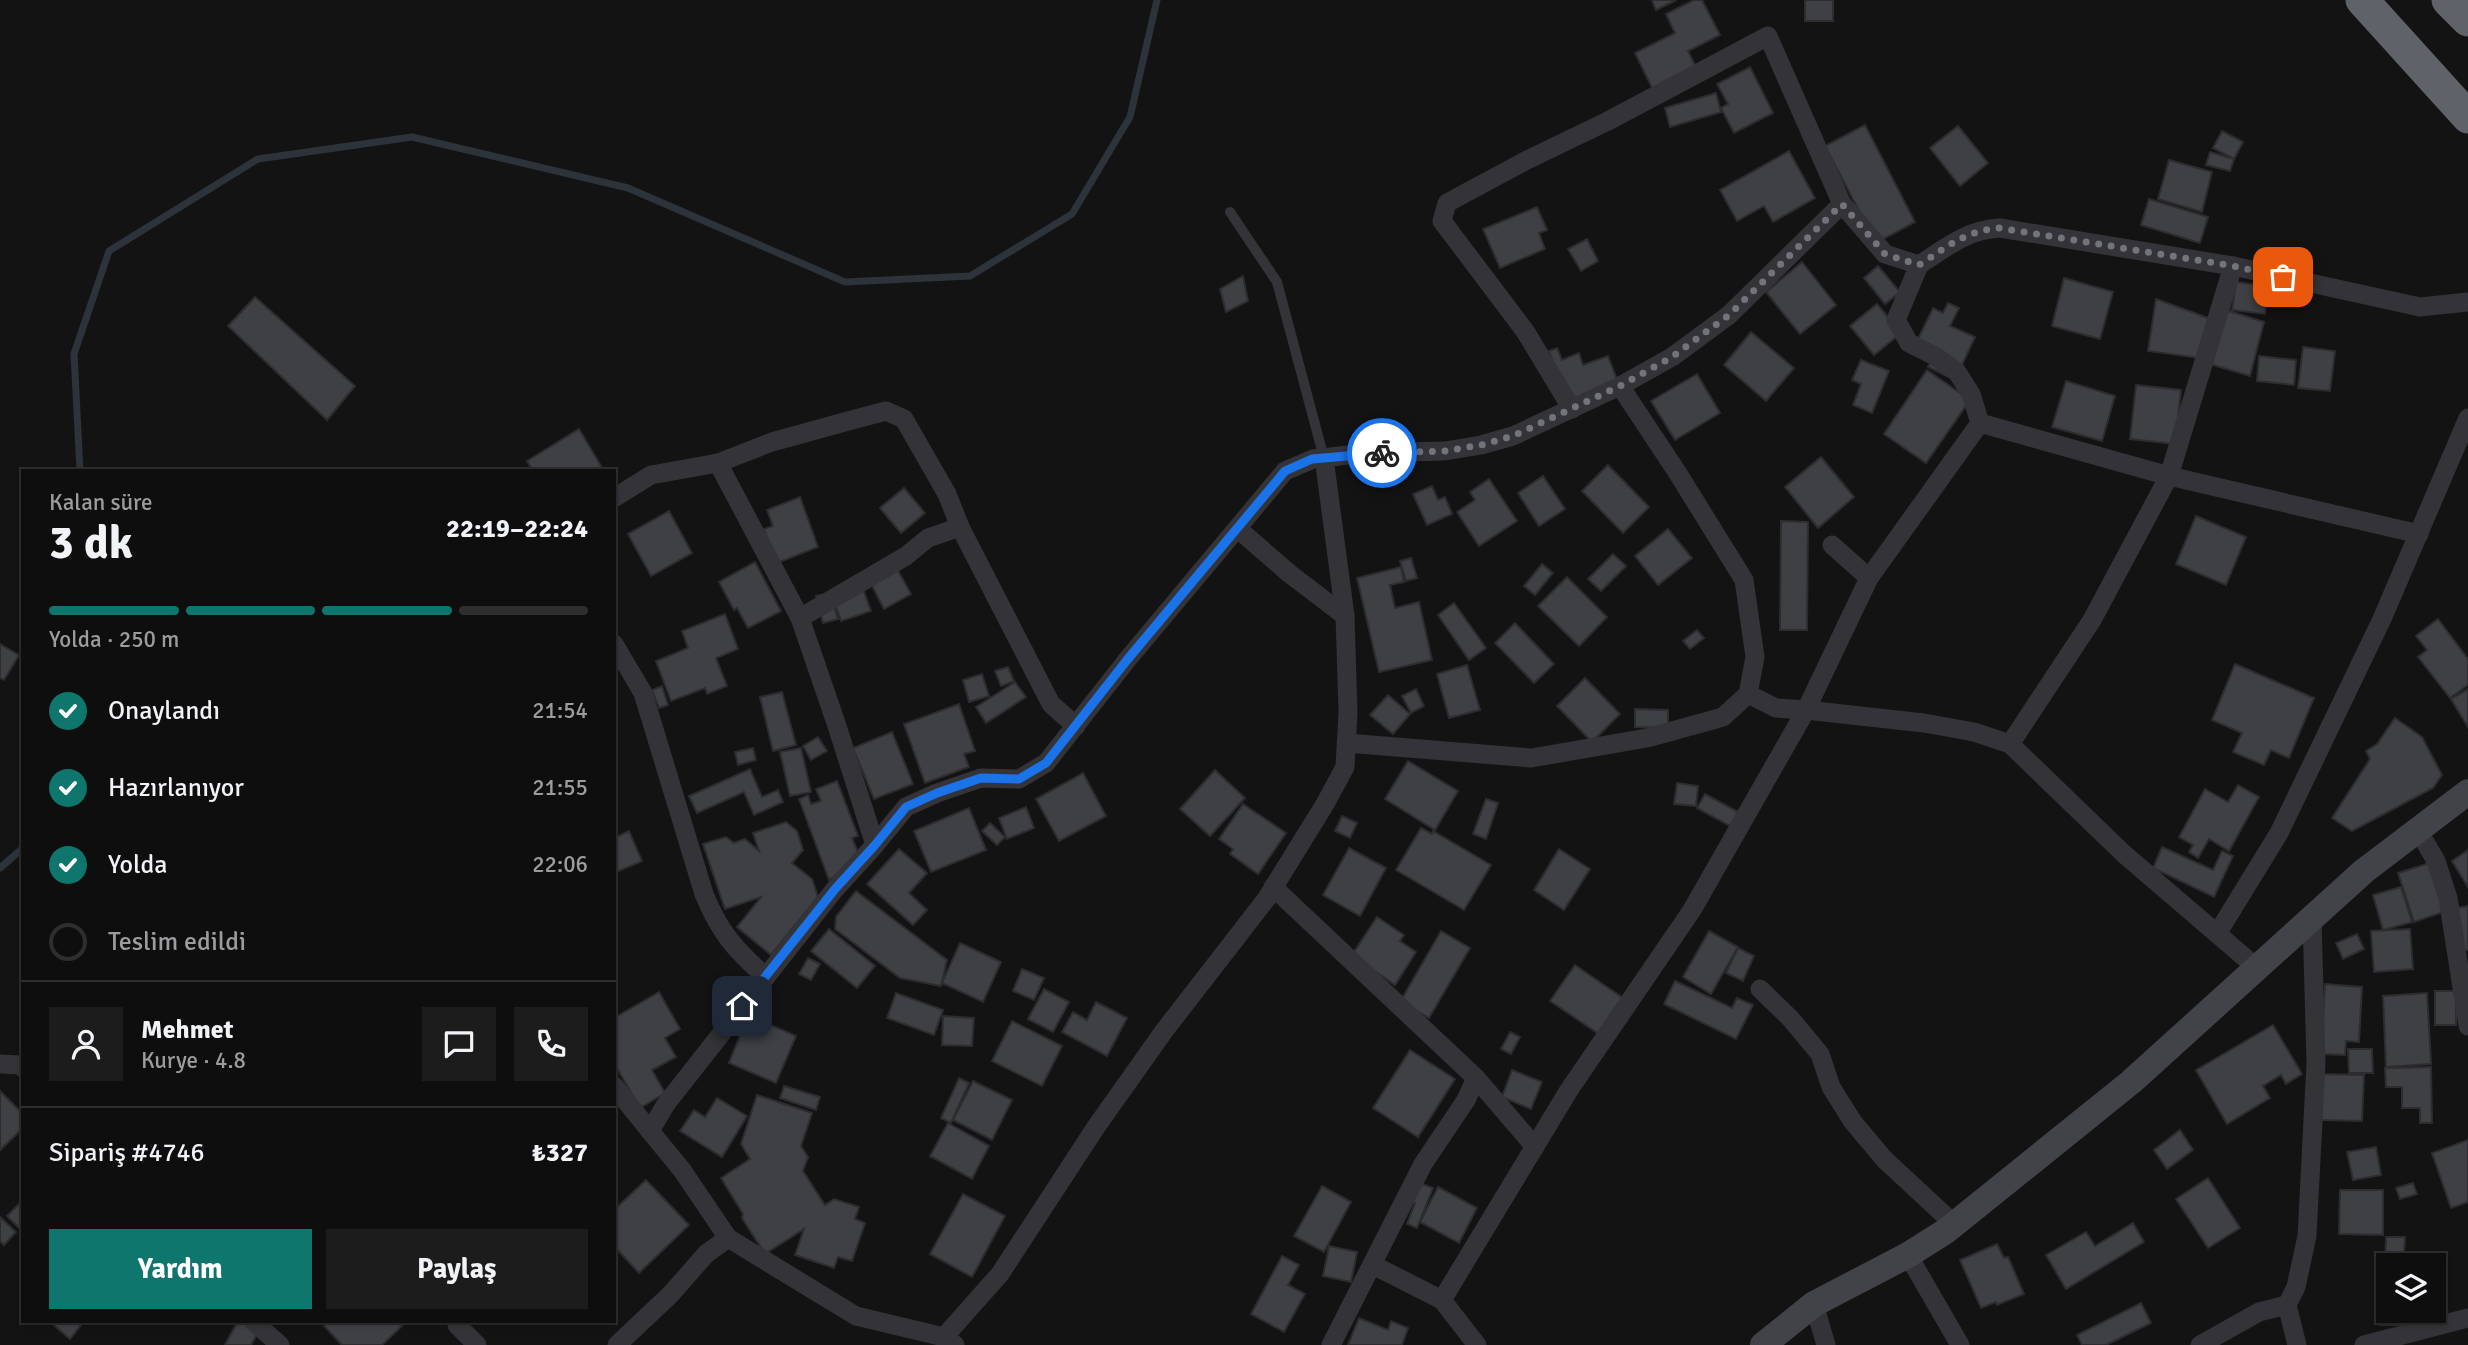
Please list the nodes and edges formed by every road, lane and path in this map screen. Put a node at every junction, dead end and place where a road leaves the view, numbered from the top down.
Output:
1 (2362, 0) edge
2 (2448, 0) edge
3 (2468, 20) edge
4 (2468, 117) edge
5 (1842, 204) junction
6 (1230, 212) dead end
7 (1919, 265) junction
8 (2233, 266) junction
9 (2468, 302) edge
10 (1620, 386) junction
11 (1572, 409) junction
12 (2468, 418) edge
13 (1980, 423) junction
14 (1324, 458) junction
15 (718, 463) junction
16 (2169, 476) junction
17 (616, 497) edge
18 (960, 527) junction
19 (1238, 528) junction
20 (2418, 534) junction
21 (1832, 545) dead end
22 (1869, 579) junction
23 (1345, 616) junction
24 (800, 618) junction
25 (616, 647) edge
26 (1748, 694) junction
27 (1806, 710) junction
28 (1076, 726) junction
29 (1348, 743) junction
30 (2010, 744) junction
31 (2468, 792) edge
32 (2418, 830) junction
33 (875, 845) junction
34 (1273, 887) junction
35 (2312, 918) junction
36 (2217, 934) junction
37 (2257, 968) junction
38 (765, 976) junction
39 (1760, 989) dead end
40 (2468, 1026) edge
41 (0, 1064) edge
42 (21, 1066) edge
43 (1476, 1078) junction
44 (616, 1088) edge
45 (650, 1131) junction
46 (1535, 1147) junction
47 (1954, 1224) junction
48 (728, 1238) junction
49 (1908, 1255) junction
50 (1373, 1265) junction
51 (1442, 1300) junction
52 (1814, 1304) junction
53 (2287, 1305) junction
54 (2468, 1318) edge
55 (255, 1323) edge
56 (457, 1325) dead end
57 (949, 1341) edge
58 (280, 1345) edge
59 (477, 1345) edge
60 (617, 1345) edge
61 (1331, 1345) edge
62 (1477, 1345) edge
63 (1763, 1345) edge
64 (1826, 1345) edge
65 (1961, 1345) edge
66 (2200, 1345) edge
67 (2297, 1345) edge
68 (2364, 1345) edge

1 - 4 highway
2 - 3 highway
5 - 7 street
5 - 10 street
5 - 11 street
6 - 14 lane
7 - 8 street
7 - 13 street
8 - 9 street
8 - 16 street
10 - 11 street
10 - 26 street
11 - 14 street
12 - 20 street
13 - 16 street
13 - 22 street
14 - 19 street
14 - 23 street
15 - 17 street
15 - 18 street
15 - 24 street
16 - 20 street
16 - 30 street
18 - 24 street
18 - 28 street
19 - 23 street
19 - 28 street
20 - 36 street
21 - 22 street
22 - 27 street
23 - 29 street
24 - 33 street
25 - 38 street
26 - 27 street
26 - 29 street
27 - 30 street
27 - 46 street
28 - 33 street
29 - 34 street
30 - 36 street
31 - 32 street
32 - 35 street
32 - 40 street
33 - 38 street
34 - 43 street
34 - 57 street
35 - 37 street
35 - 53 street
36 - 37 street
37 - 47 street
38 - 45 street
39 - 47 street
41 - 42 street
43 - 46 street
43 - 50 street
44 - 45 street
45 - 48 street
46 - 51 street
47 - 49 street
48 - 57 street
48 - 60 street
49 - 52 street
49 - 65 street
50 - 51 street
50 - 61 street
51 - 62 street
52 - 63 street
52 - 64 street
53 - 66 street
53 - 67 street
54 - 68 street
55 - 58 street
56 - 59 street

